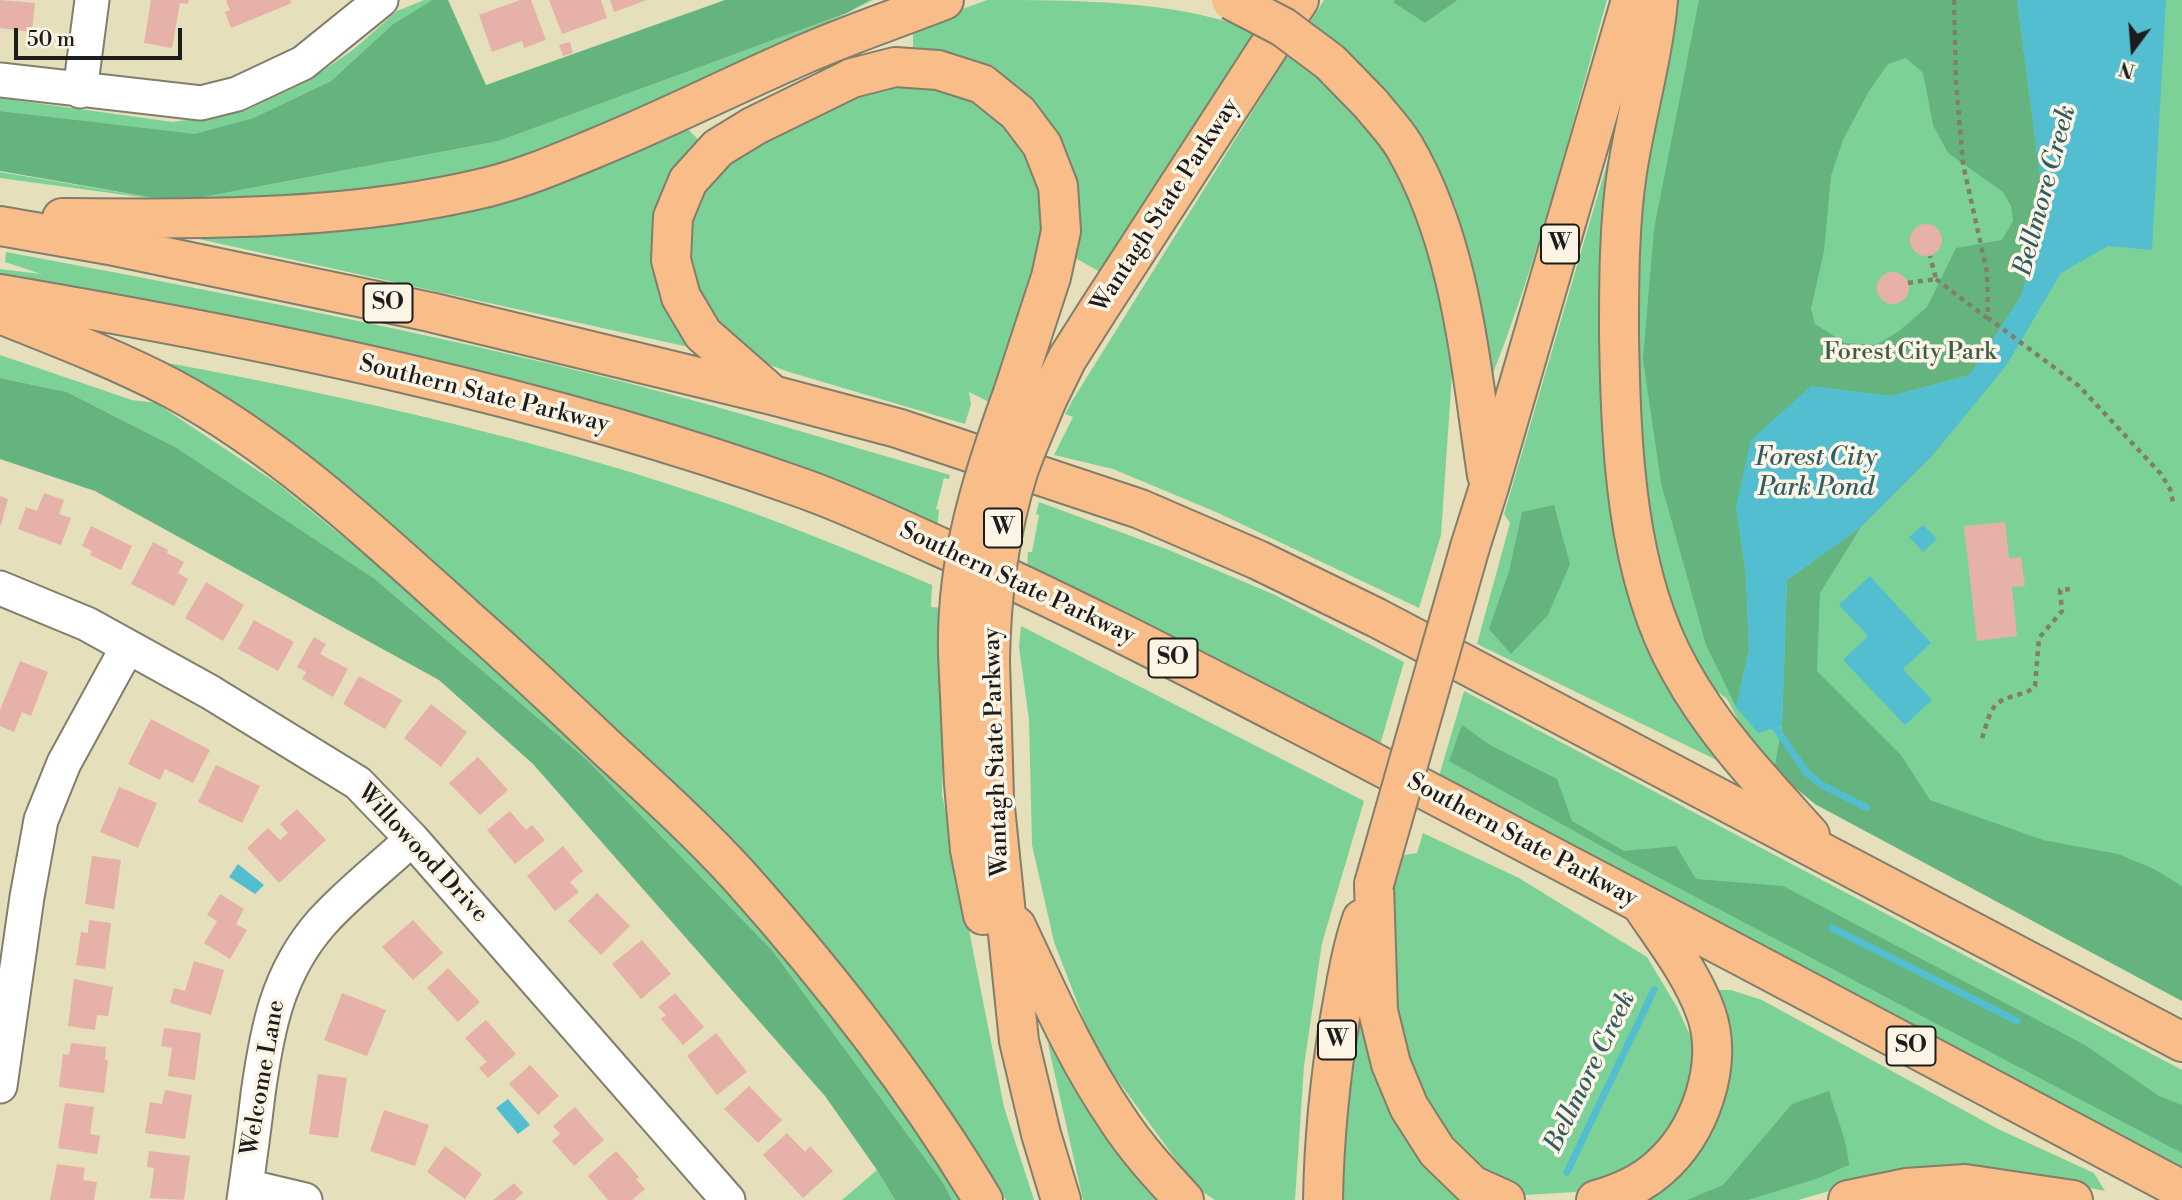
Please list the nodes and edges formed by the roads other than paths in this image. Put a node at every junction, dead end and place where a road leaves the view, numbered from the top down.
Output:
1 (92, 0) edge
2 (381, 0) edge
3 (900, 0) edge
4 (944, 0) edge
5 (1231, 0) edge
6 (1299, 0) edge
7 (1631, 0) edge
8 (1658, 0) edge
9 (794, 58) junction
10 (0, 80) edge
11 (80, 91) junction
12 (0, 218) edge
13 (0, 226) edge
14 (0, 294) edge
15 (0, 314) edge
16 (772, 395) junction
17 (1030, 398) junction
18 (1489, 487) junction
19 (0, 588) edge
20 (127, 648) junction
21 (974, 656) junction
22 (412, 839) junction
23 (1828, 855) junction
24 (1374, 884) junction
25 (1002, 895) junction
26 (1640, 902) junction
27 (1019, 1041) junction
28 (2182, 1042) edge
29 (0, 1086) edge
30 (2182, 1190) edge
31 (245, 1193) edge
32 (2057, 1197) edge
33 (305, 1200) edge
34 (729, 1200) edge
35 (983, 1200) edge
36 (1061, 1200) edge
37 (1184, 1200) edge
38 (1323, 1200) edge
39 (1505, 1200) edge
40 (1596, 1200) edge
41 (1848, 1200) edge
42 (1987, 1200) edge

1 - 11 street
2 - 11 street
3 - 9 highway
4 - 9 highway
5 - 18 highway, bridge
6 - 17 highway, Wantagh State Parkway / W
7 - 18 highway, W
8 - 23 highway
9 - 12 highway
10 - 11 street
13 - 16 highway, SO
14 - 26 highway, Southern State Parkway / SO
15 - 35 highway
16 - 17 highway
16 - 23 highway, SO
17 - 21 highway, Wantagh State Parkway / W, bridge
18 - 24 highway, W, bridge
19 - 20 street, Willowood Drive
20 - 22 street, Willowood Drive
20 - 29 street
21 - 25 highway, Wantagh State Parkway / W
21 - 27 highway
22 - 31 street, Welcome Lane
22 - 34 street, Willowood Drive
23 - 28 highway, SO
24 - 38 highway, W
24 - 39 highway
25 - 27 highway, Wantagh State Parkway / W
25 - 37 highway
26 - 30 highway, Southern State Parkway / SO
26 - 40 highway
27 - 36 highway, Wantagh State Parkway / W
31 - 33 street
32 - 41 highway
32 - 42 highway

